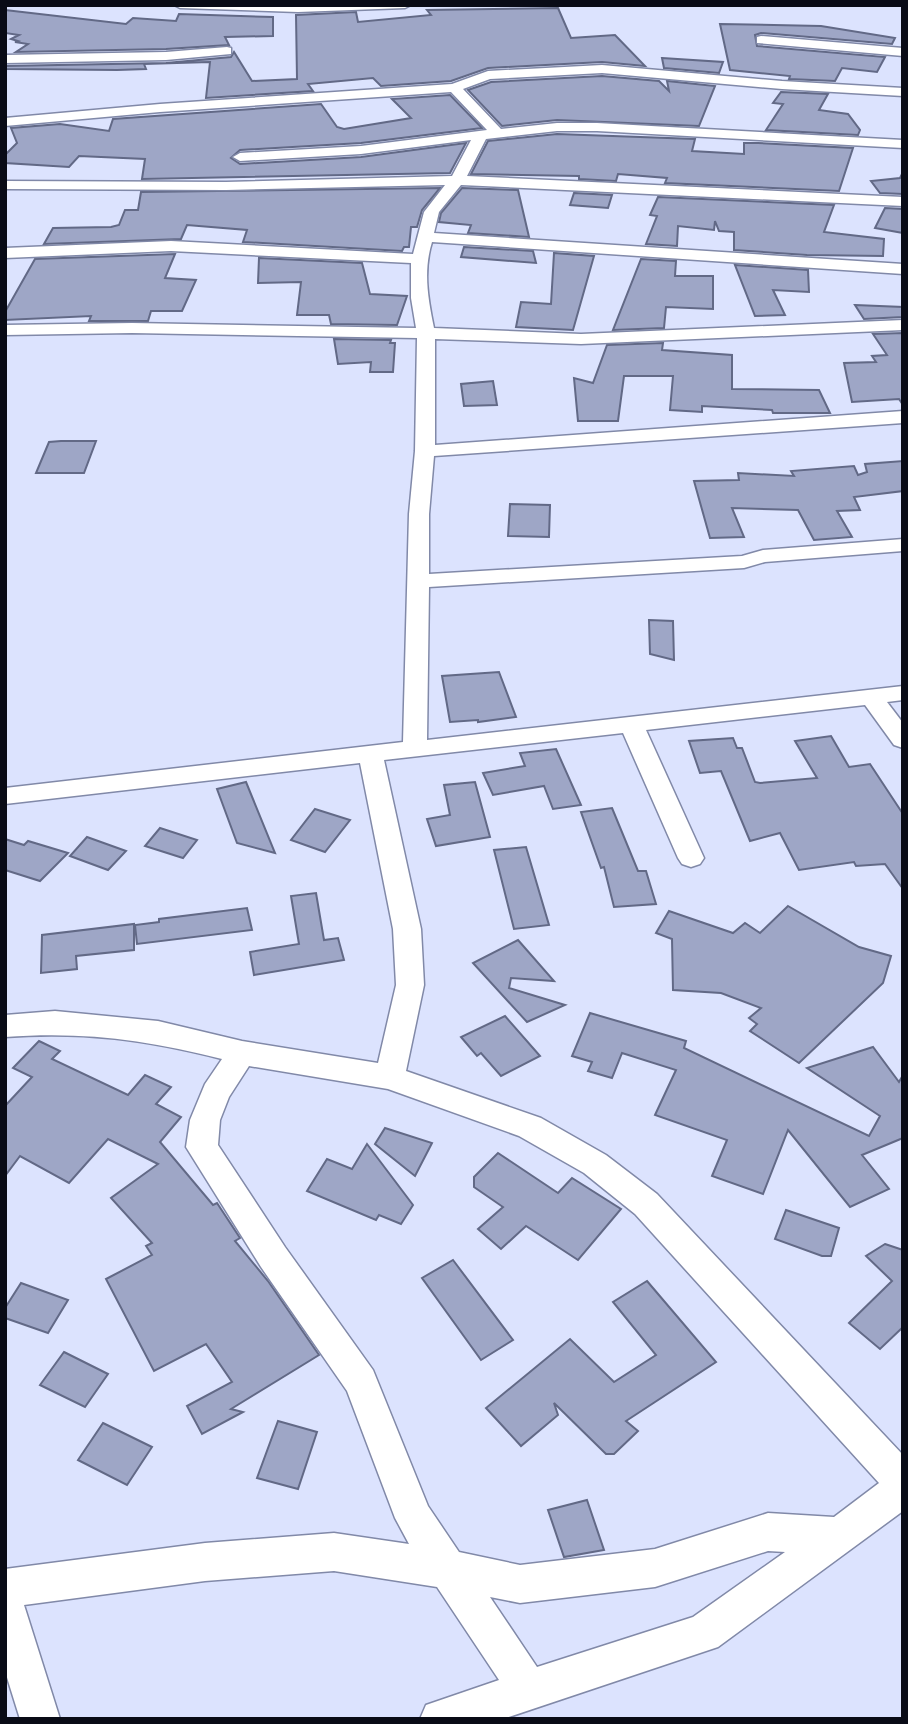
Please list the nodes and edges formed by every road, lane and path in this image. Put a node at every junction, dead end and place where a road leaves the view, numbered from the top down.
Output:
1 (180, 5) edge
2 (405, 5) edge
3 (761, 40) dead end
4 (227, 51) dead end
5 (903, 52) edge
6 (5, 59) edge
7 (454, 88) junction
8 (903, 92) edge
9 (5, 122) edge
10 (497, 133) junction
11 (480, 135) junction
12 (903, 144) edge
13 (240, 158) dead end
14 (457, 180) junction
15 (5, 185) edge
16 (903, 202) edge
17 (426, 237) junction
18 (5, 253) edge
19 (419, 259) junction
20 (903, 270) edge
21 (903, 325) edge
22 (5, 330) edge
23 (426, 334) junction
24 (903, 416) edge
25 (425, 451) junction
26 (903, 545) edge
27 (418, 581) junction
28 (903, 693) edge
29 (871, 697) junction
30 (632, 725) junction
31 (903, 740) edge
32 (415, 748) junction
33 (370, 754) junction
34 (5, 796) edge
35 (691, 858) dead end
36 (5, 1026) edge
37 (242, 1053) junction
38 (390, 1077) junction
39 (903, 1482) edge
40 (903, 1488) edge
41 (840, 1536) junction
42 (447, 1569) junction
43 (5, 1588) edge
44 (5, 1605) edge
45 (529, 1690) junction
46 (453, 1717) edge
47 (40, 1719) edge

1 - 2 street
3 - 5 street
4 - 6 street
7 - 8 street
7 - 9 street
7 - 10 street
10 - 11 street
10 - 12 street
11 - 13 street
11 - 14 street
14 - 15 street
14 - 16 street
14 - 17 street
17 - 19 street
17 - 20 street
18 - 19 street
19 - 23 street
21 - 23 street
22 - 23 street
23 - 25 street
24 - 25 street
25 - 27 street
26 - 27 street
27 - 32 street
28 - 29 street
29 - 30 street
29 - 31 street
30 - 32 street
30 - 35 street
32 - 33 street
33 - 34 street
33 - 38 street
36 - 37 street
37 - 38 street
37 - 42 street
38 - 39 street
40 - 41 street
41 - 42 street
41 - 45 street
42 - 43 street
42 - 45 street
44 - 47 street
45 - 46 street

